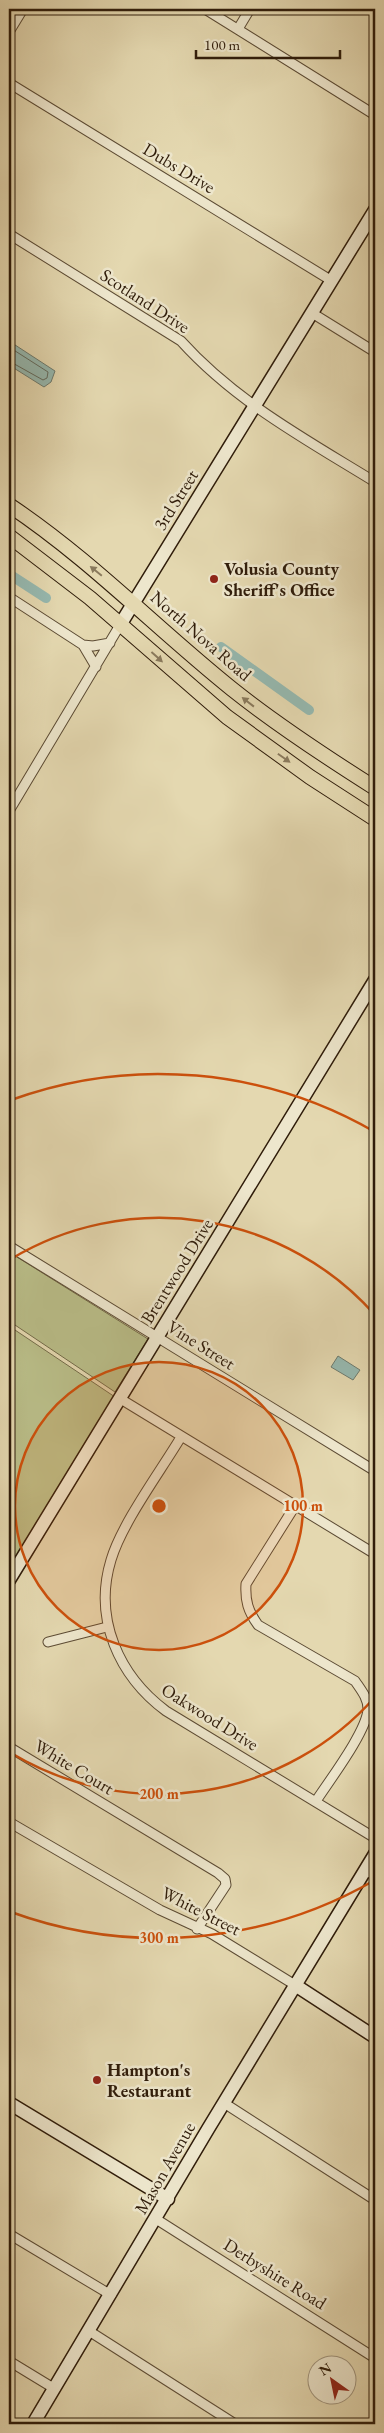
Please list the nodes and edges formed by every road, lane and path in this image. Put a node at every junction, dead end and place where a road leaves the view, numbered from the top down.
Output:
1 (23, 9) edge
2 (205, 9) edge
3 (250, 9) edge
4 (238, 29) junction
5 (9, 32) edge
6 (9, 83) edge
7 (375, 115) edge
8 (375, 210) edge
9 (372, 223) edge
10 (9, 234) edge
11 (332, 281) junction
12 (312, 313) junction
13 (375, 352) edge
14 (255, 407) junction
15 (375, 482) edge
16 (9, 505) edge
17 (9, 536) edge
18 (9, 597) edge
19 (133, 602) junction
20 (120, 625) junction
21 (110, 643) junction
22 (83, 645) junction
23 (96, 667) junction
24 (375, 788) edge
25 (9, 809) edge
26 (375, 819) edge
27 (375, 980) edge
28 (9, 1246) edge
29 (156, 1336) junction
30 (119, 1398) junction
31 (182, 1438) junction
32 (375, 1471) edge
33 (295, 1506) junction
34 (375, 1554) edge
35 (9, 1580) edge
36 (108, 1627) junction
37 (48, 1642) dead end
38 (9, 1747) edge
39 (316, 1801) junction
40 (9, 1822) edge
41 (375, 1838) edge
42 (375, 1854) edge
43 (370, 1873) edge
44 (197, 1929) junction
45 (295, 1985) junction
46 (375, 2037) edge
47 (9, 2103) edge
48 (224, 2103) junction
49 (168, 2199) junction
50 (375, 2200) edge
51 (156, 2219) junction
52 (9, 2234) edge
53 (111, 2295) junction
54 (89, 2331) junction
55 (375, 2358) edge
56 (9, 2361) edge
57 (55, 2389) junction
58 (33, 2424) edge
59 (235, 2424) edge

1 - 5 street
2 - 4 street
3 - 4 street
4 - 7 street
6 - 11 street, Dubs Drive
8 - 9 street, 3rd Street
9 - 11 street, 3rd Street
10 - 14 street, Scotland Drive
11 - 12 street, 3rd Street
12 - 13 street
12 - 14 street, 3rd Street
14 - 15 street, Scotland Drive
14 - 19 street, 3rd Street
19 -> 16 main road, North Nova Road
17 - 20 main road
18 - 22 street
19 - 20 street, 3rd Street
24 -> 19 main road, North Nova Road
20 - 21 street, 3rd Street
20 -> 26 main road
21 - 22 street
21 - 23 street, 3rd Street
22 - 23 street
23 - 25 street, 3rd Street
27 - 29 street, Brentwood Drive
28 - 29 street, Vine Street
29 - 30 street, Brentwood Drive
29 - 32 street, Vine Street
30 - 31 street
30 - 35 street, Brentwood Drive
31 - 33 street
31 - 36 street, Oakwood Drive
33 - 34 street
33 - 39 street
36 - 37 street
36 - 39 street, Oakwood Drive
38 - 44 street, White Court
39 - 41 street, Oakwood Drive
40 - 44 street, White Street
42 - 43 street, Mason Avenue
43 - 45 street, Mason Avenue
44 - 45 street, White Street
45 - 46 street, White Street
45 - 48 street, Mason Avenue
47 - 49 street
48 - 49 street, Mason Avenue
48 - 50 street
49 - 51 street, Mason Avenue
51 - 53 street, Mason Avenue
51 - 55 street, Derbyshire Road
52 - 53 street
53 - 54 street, Mason Avenue
54 - 57 street, Mason Avenue
54 - 59 street
56 - 57 street
57 - 58 street, Mason Avenue

